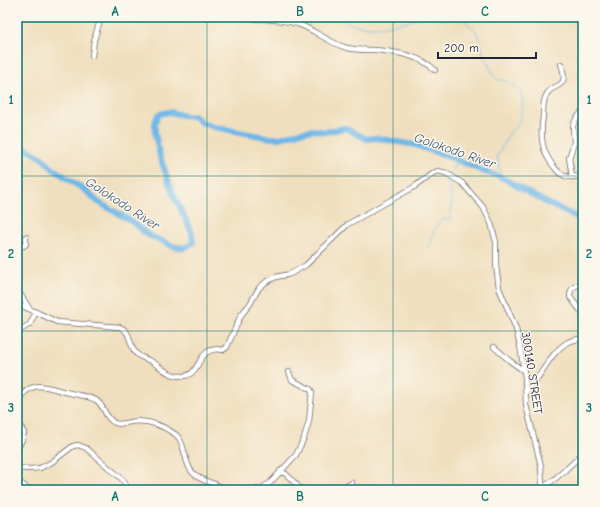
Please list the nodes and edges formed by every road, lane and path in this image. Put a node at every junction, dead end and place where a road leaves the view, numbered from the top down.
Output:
1 (89, 17) edge
2 (100, 17) edge
3 (240, 17) edge
4 (92, 56) dead end
5 (561, 64) dead end
6 (435, 70) dead end
7 (583, 111) edge
8 (583, 176) edge
9 (573, 177) junction
10 (26, 237) dead end
11 (17, 242) edge
12 (583, 284) edge
13 (17, 289) edge
14 (17, 304) edge
15 (29, 308) junction
16 (36, 312) junction
17 (583, 314) edge
18 (17, 332) edge
19 (583, 338) edge
20 (494, 346) dead end
21 (524, 370) junction
22 (289, 372) dead end
23 (526, 392) junction
24 (17, 402) edge
25 (17, 420) edge
26 (17, 449) edge
27 (583, 452) edge
28 (17, 468) edge
29 (280, 471) junction
30 (17, 480) edge
31 (352, 483) dead end
32 (542, 489) edge
33 (29, 490) edge
34 (129, 490) edge
35 (227, 490) edge
36 (255, 490) edge
37 (302, 490) edge
38 (339, 490) edge
39 (533, 490) edge

1 - 2 street
2 - 4 street
3 - 6 street
5 - 9 street
7 - 9 street
8 - 9 street
10 - 11 street
12 - 17 street
13 - 15 street
14 - 15 street
15 - 16 street
16 - 18 street
16 - 21 street, 300140 STREET
19 - 23 street
20 - 21 street
21 - 23 street, 300140 STREET
22 - 29 street
23 - 32 street, 300140 STREET
24 - 35 street
25 - 26 street
27 - 32 street
28 - 34 street
29 - 36 street
29 - 37 street
30 - 33 street
31 - 38 street
32 - 39 street

